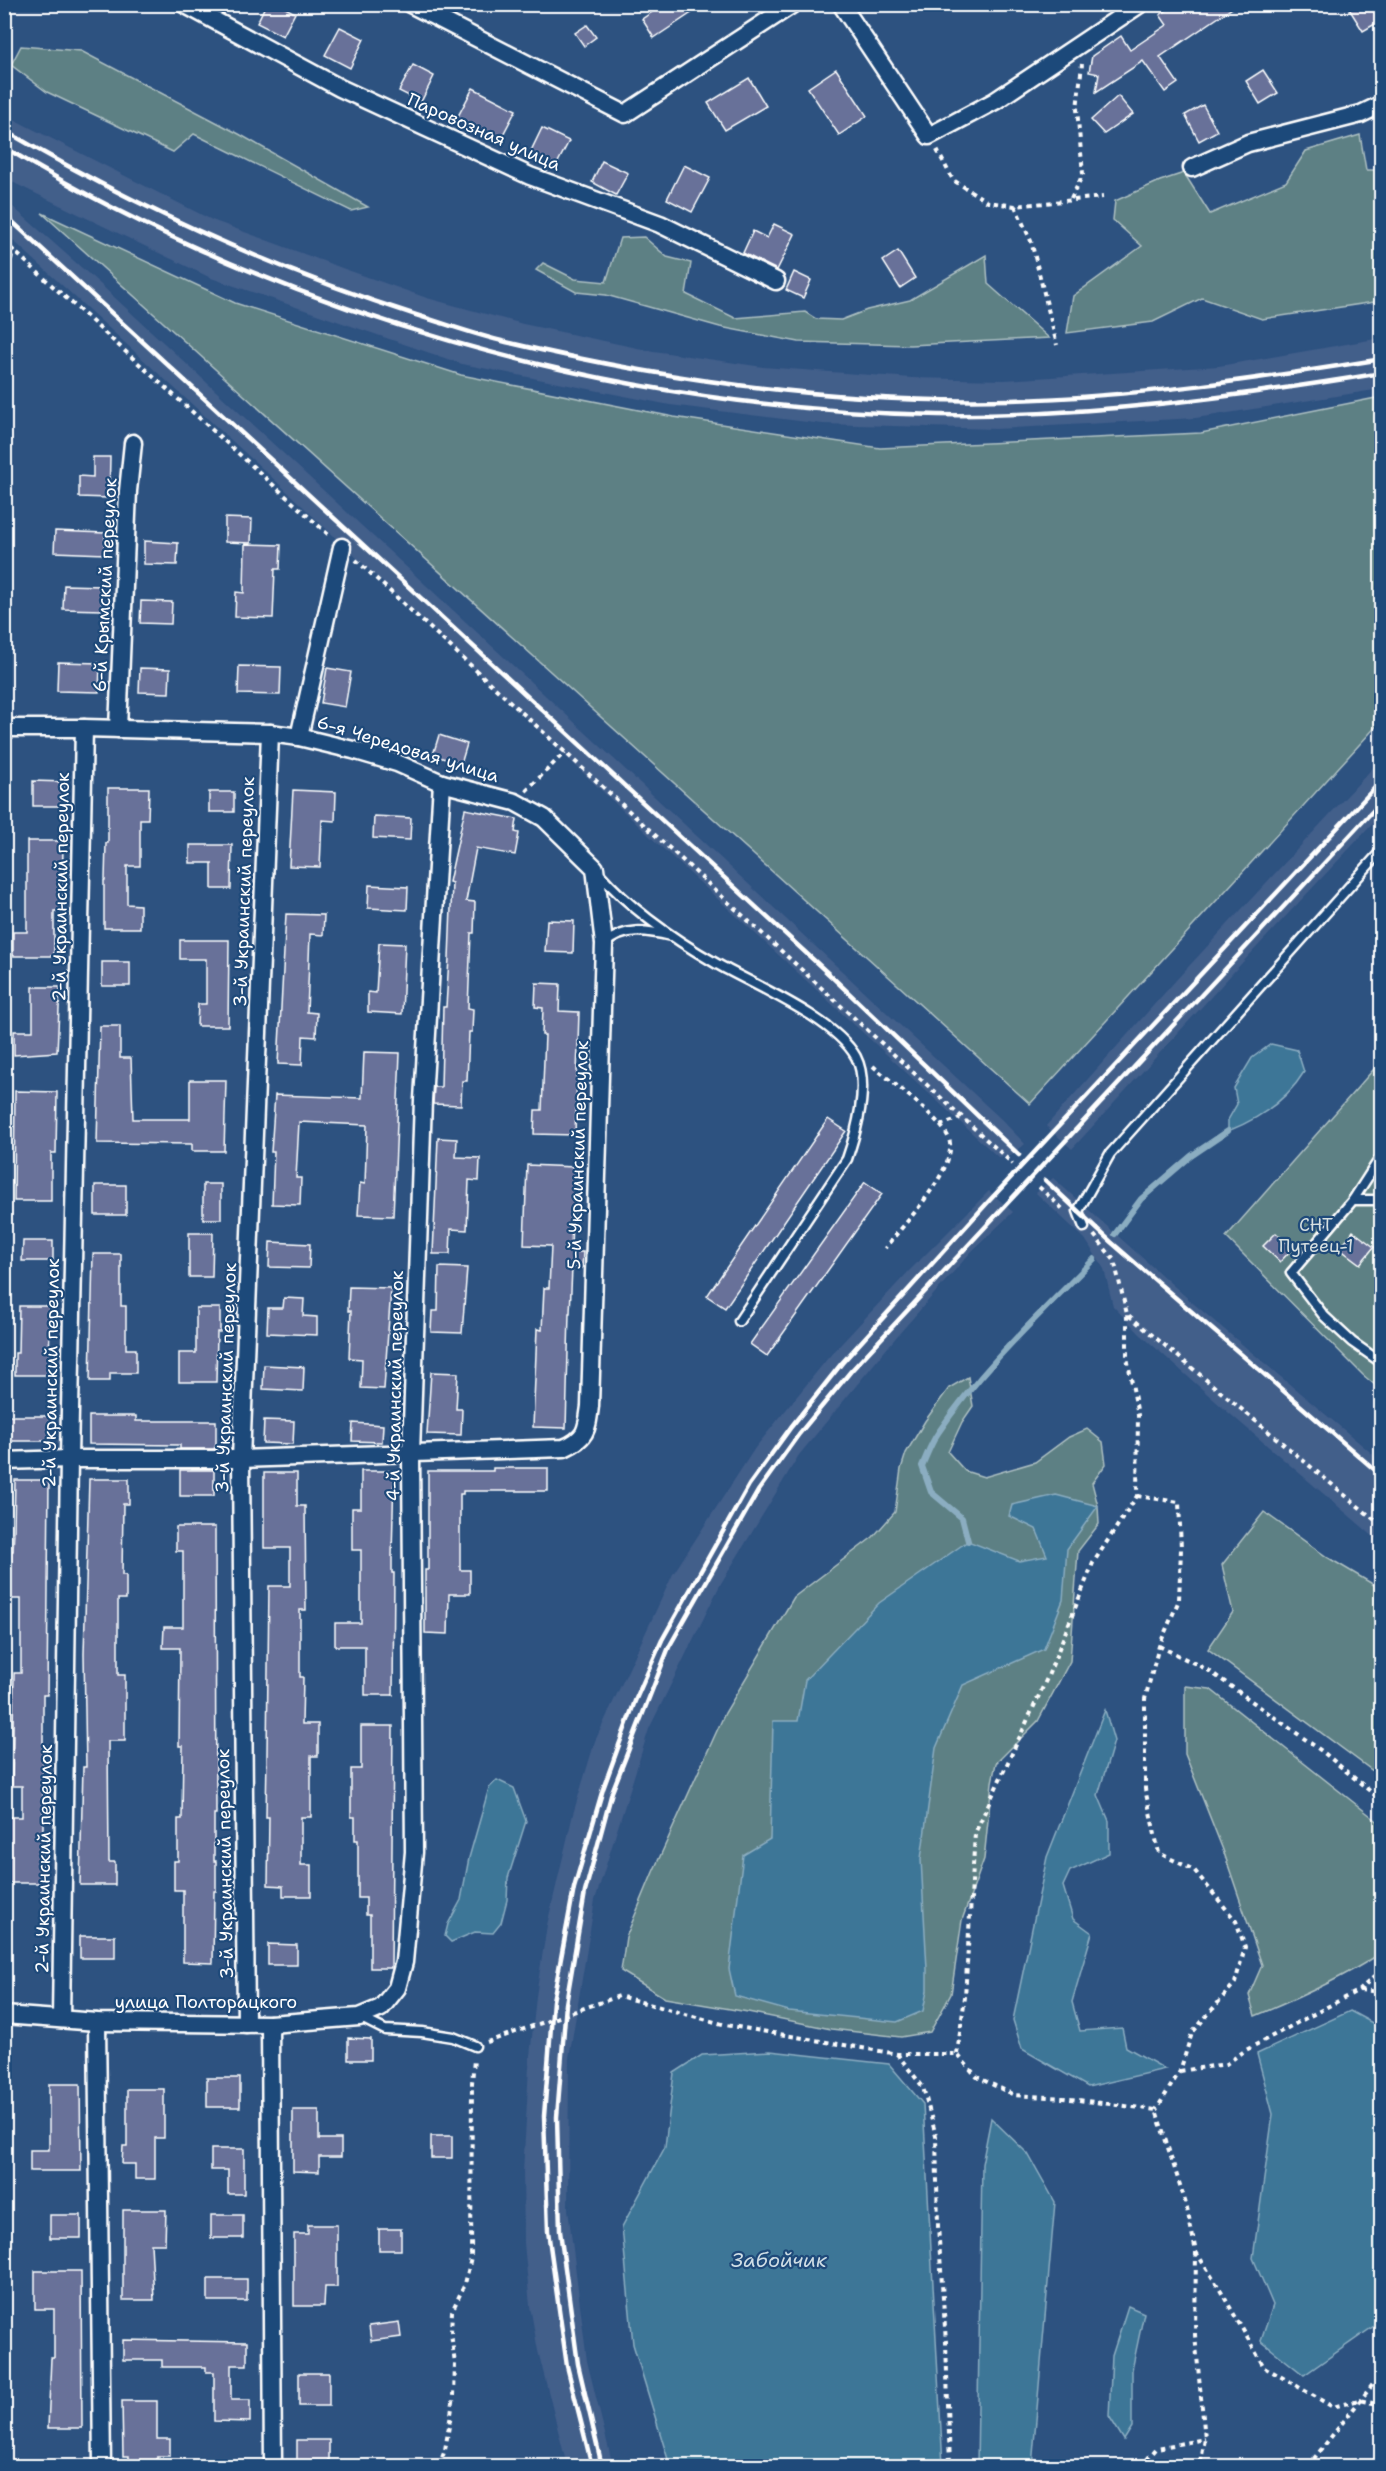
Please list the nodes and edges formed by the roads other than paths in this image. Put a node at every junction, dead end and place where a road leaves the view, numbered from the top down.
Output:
1 (184, 4) edge
2 (410, 4) edge
3 (793, 4) edge
4 (842, 4) edge
5 (1140, 4) edge
6 (1382, 104) edge
7 (1192, 168) dead end
8 (776, 281) dead end
9 (133, 442) dead end
10 (342, 548) road end
11 (4, 728) edge
12 (84, 728) junction
13 (118, 729) junction
14 (270, 733) junction
15 (299, 737) junction
16 (441, 783) junction
17 (1382, 850) edge
18 (595, 868) junction
19 (674, 937) junction
20 (604, 944) junction
21 (1382, 1155) edge
22 (1353, 1200) junction
23 (1382, 1200) edge
24 (1084, 1227) road end
25 (739, 1321) dead end
26 (1382, 1363) edge
27 (411, 1453) junction
28 (69, 1459) junction
29 (241, 1459) junction
30 (4, 1461) edge
31 (397, 1988) joint
32 (4, 2015) edge
33 (359, 2017) junction
34 (61, 2019) junction
35 (97, 2022) junction
36 (246, 2024) junction
37 (270, 2024) junction
38 (475, 2046) road end
39 (102, 2466) edge
40 (273, 2466) edge

1 - 8 street, Паровозная улица
2 - 3 street
4 - 5 street
6 - 7 street
9 - 13 street, 6-й Крымский переулок
10 - 15 street
11 - 12 street, 6-я Чередовая улица
12 - 13 street, 6-я Чередовая улица
12 - 28 street, 2-й Украинский переулок
13 - 14 street, 6-я Чередовая улица
14 - 15 street, 6-я Чередовая улица
14 - 29 street, 3-й Украинский переулок
15 - 16 street, 6-я Чередовая улица
16 - 18 street, 6-я Чередовая улица
16 - 27 street, 4-й Украинский переулок
17 - 24 lane
18 - 19 lane
18 - 20 street, 5-й Украинский переулок
19 - 20 lane
19 - 25 lane
20 - 27 street, 5-й Украинский переулок
21 - 22 lane
22 - 23 lane
22 - 26 lane
27 - 29 street
27 - 31 street, 4-й Украинский переулок
28 - 29 street
28 - 30 street
28 - 34 street, 2-й Украинский переулок
29 - 36 street, 3-й Украинский переулок
31 - 33 street, улица Полторацкого
32 - 34 street, улица Полторацкого
33 - 37 street, улица Полторацкого
33 - 38 lane
34 - 35 street, улица Полторацкого
35 - 36 street, улица Полторацкого
35 - 39 street
36 - 37 street, улица Полторацкого
37 - 40 street

